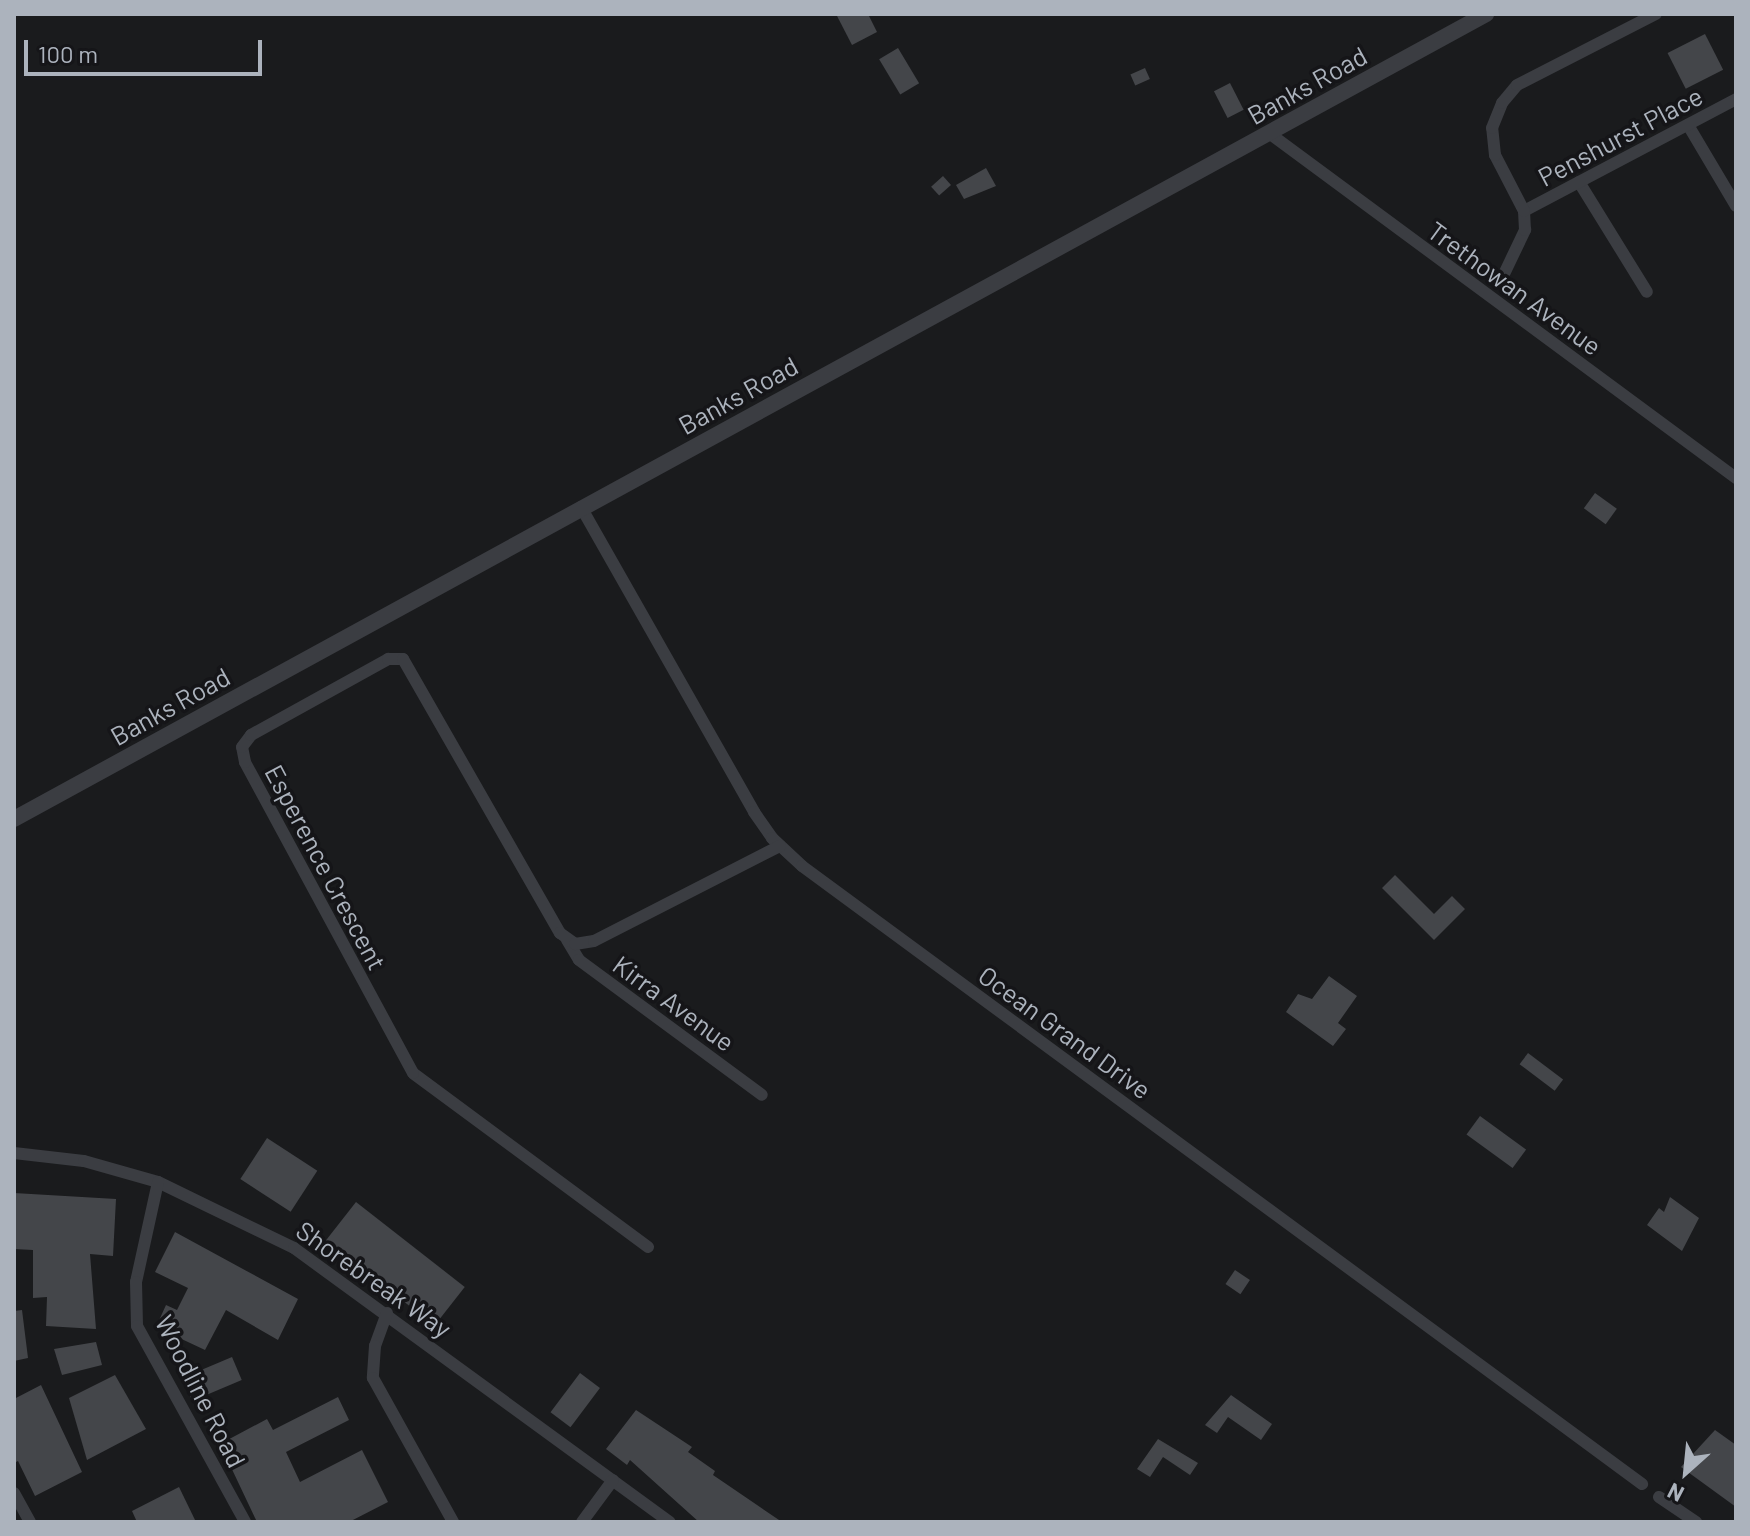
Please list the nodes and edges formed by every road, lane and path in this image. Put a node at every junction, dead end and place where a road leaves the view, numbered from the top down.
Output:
1 (1486, 14) edge
2 (1656, 14) edge
3 (1736, 99) edge
4 (1688, 125) junction
5 (1269, 133) junction
6 (1579, 182) junction
7 (1736, 206) edge
8 (1524, 211) junction
9 (1505, 272) dead end
10 (1647, 292) dead end
11 (1736, 478) edge
12 (581, 507) junction
13 (14, 819) edge
14 (780, 846) junction
15 (567, 940) junction
16 (762, 1095) dead end
17 (14, 1153) edge
18 (158, 1182) junction
19 (648, 1247) dead end
20 (387, 1313) junction
21 (613, 1480) junction
22 (1642, 1484) dead end
23 (14, 1493) edge
24 (1659, 1497) dead end
25 (30, 1522) edge
26 (245, 1522) edge
27 (453, 1522) edge
28 (582, 1522) edge
29 (670, 1522) edge
30 (1696, 1522) edge

1 - 5 street, Banks Road
2 - 8 street
3 - 4 street, Penshurst Place
4 - 6 street, Penshurst Place
4 - 7 street
5 - 11 street, Trethowan Avenue
5 - 12 street, Banks Road
6 - 8 street, Penshurst Place
6 - 10 street
8 - 9 street
12 - 13 street, Banks Road
12 - 14 street, Ocean Grand Drive
14 - 15 street
14 - 22 street, Ocean Grand Drive
15 - 16 street, Kirra Avenue
15 - 19 street, Esperence Crescent
17 - 18 street, Shorebreak Way
18 - 20 street, Shorebreak Way
18 - 26 street, Woodline Road
20 - 21 street, Shorebreak Way
20 - 27 street
21 - 28 street
21 - 29 street, Shorebreak Way
23 - 25 street
24 - 30 street

